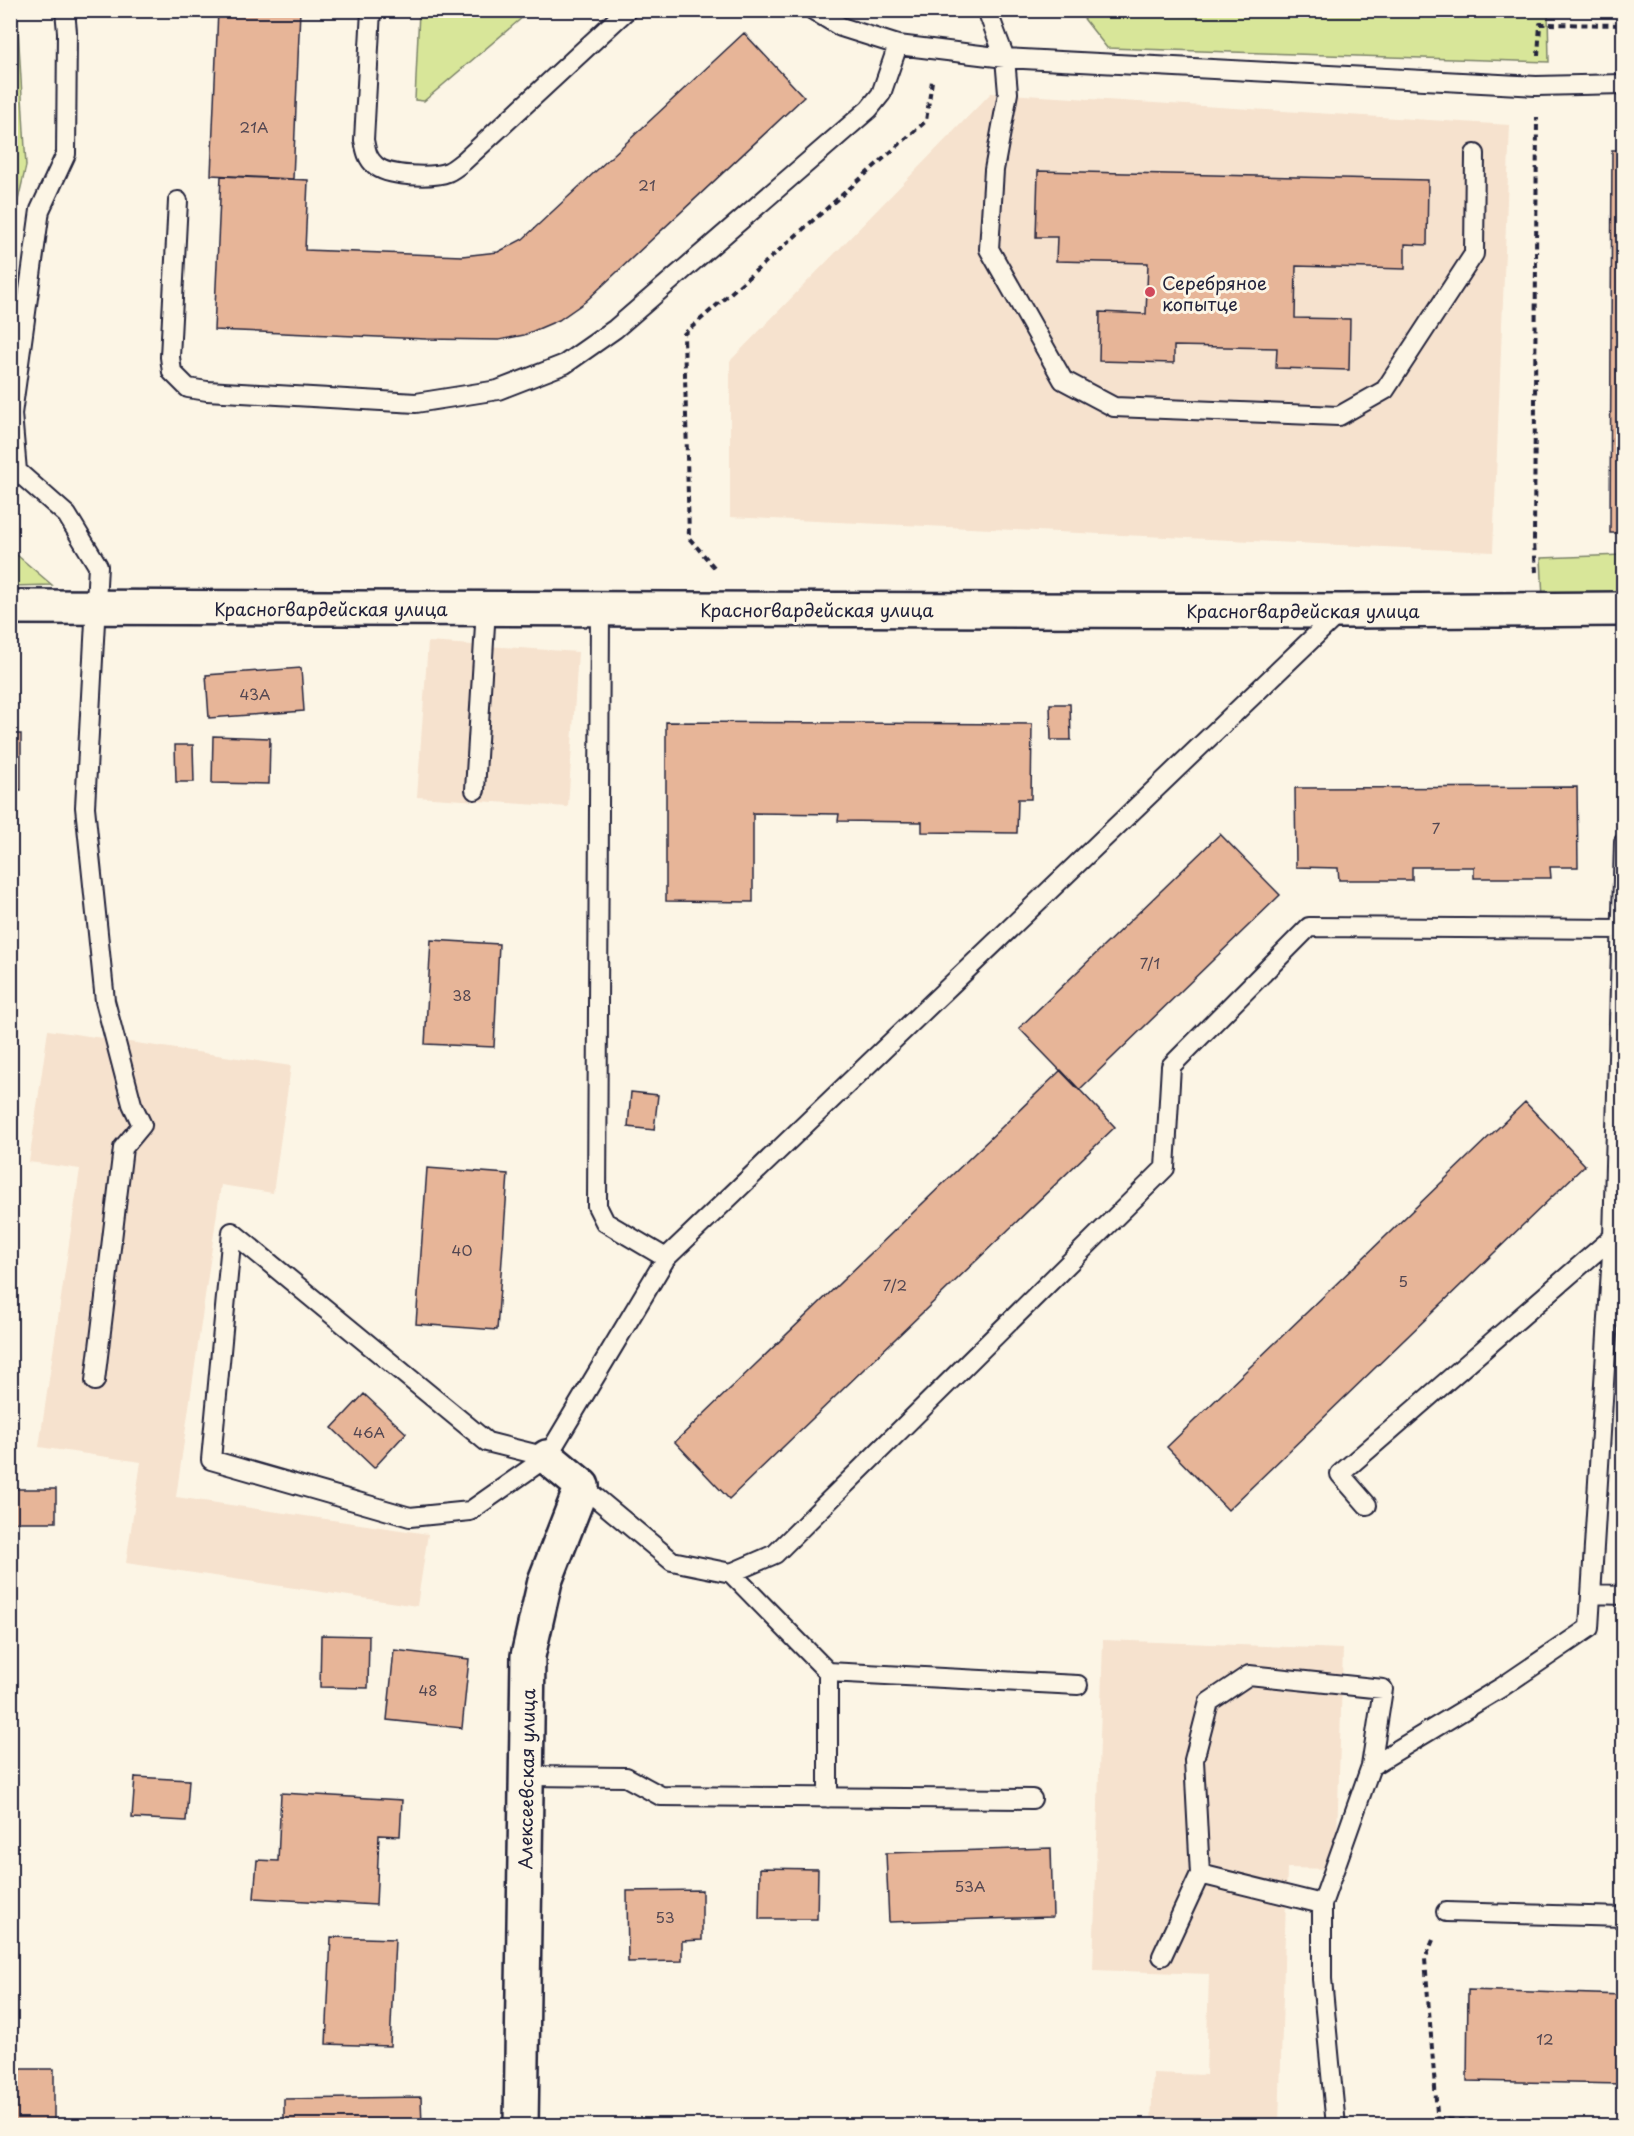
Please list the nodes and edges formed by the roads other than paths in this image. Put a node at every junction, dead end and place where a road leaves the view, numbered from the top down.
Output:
1 (64, 10) edge
2 (371, 10) edge
3 (627, 10) edge
4 (813, 10) edge
5 (987, 10) edge
6 (898, 45) junction
7 (1005, 58) junction
8 (1623, 84) edge
9 (1475, 154) dead end
10 (178, 201) dead end
11 (96, 607) junction
12 (10, 608) edge
13 (486, 608) junction
14 (600, 609) junction
15 (1623, 609) edge
16 (1341, 611) junction
17 (475, 790) dead end
18 (1623, 842) edge
19 (1622, 929) edge
20 (1622, 990) edge
21 (1613, 1237) junction
22 (666, 1258) junction
23 (1616, 1316) edge
24 (95, 1381) dead end
25 (547, 1457) junction
26 (582, 1486) junction
27 (1367, 1505) dead end
28 (731, 1573) junction
29 (1591, 1594) junction
30 (1623, 1595) edge
31 (828, 1672) junction
32 (1078, 1685) dead end
33 (1371, 1766) junction
34 (526, 1776) junction
35 (828, 1798) junction
36 (1032, 1799) dead end
37 (1200, 1874) junction
38 (1322, 1904) junction
39 (1446, 1912) road end
40 (1623, 1917) edge
41 (1162, 1956) dead end
42 (521, 2126) edge
43 (1336, 2126) edge

1 - 11 lane
2 - 3 lane
4 - 6 lane
5 - 7 lane
6 - 7 lane
6 - 10 lane
7 - 8 lane
7 - 9 lane
11 - 12 street, Красногвардейская улица
11 - 13 street, Красногвардейская улица
11 - 24 lane
13 - 14 street, Красногвардейская улица
13 - 17 lane
14 - 16 street, Красногвардейская улица
14 - 22 lane
15 - 16 street, Красногвардейская улица
16 - 22 lane
18 - 19 lane
19 - 20 lane
19 - 28 lane
20 - 21 lane
21 - 23 lane
21 - 27 lane
22 - 25 lane
23 - 29 lane
25 - 25 lane
25 - 26 street
26 - 28 lane
26 - 34 street, Алексеевская улица
28 - 31 lane
29 - 30 lane
29 - 33 lane
31 - 32 lane
31 - 35 lane
33 - 37 lane
33 - 38 lane
34 - 35 lane
34 - 42 street, Алексеевская улица
35 - 36 lane
37 - 38 lane
37 - 41 lane
38 - 43 lane
39 - 40 lane

